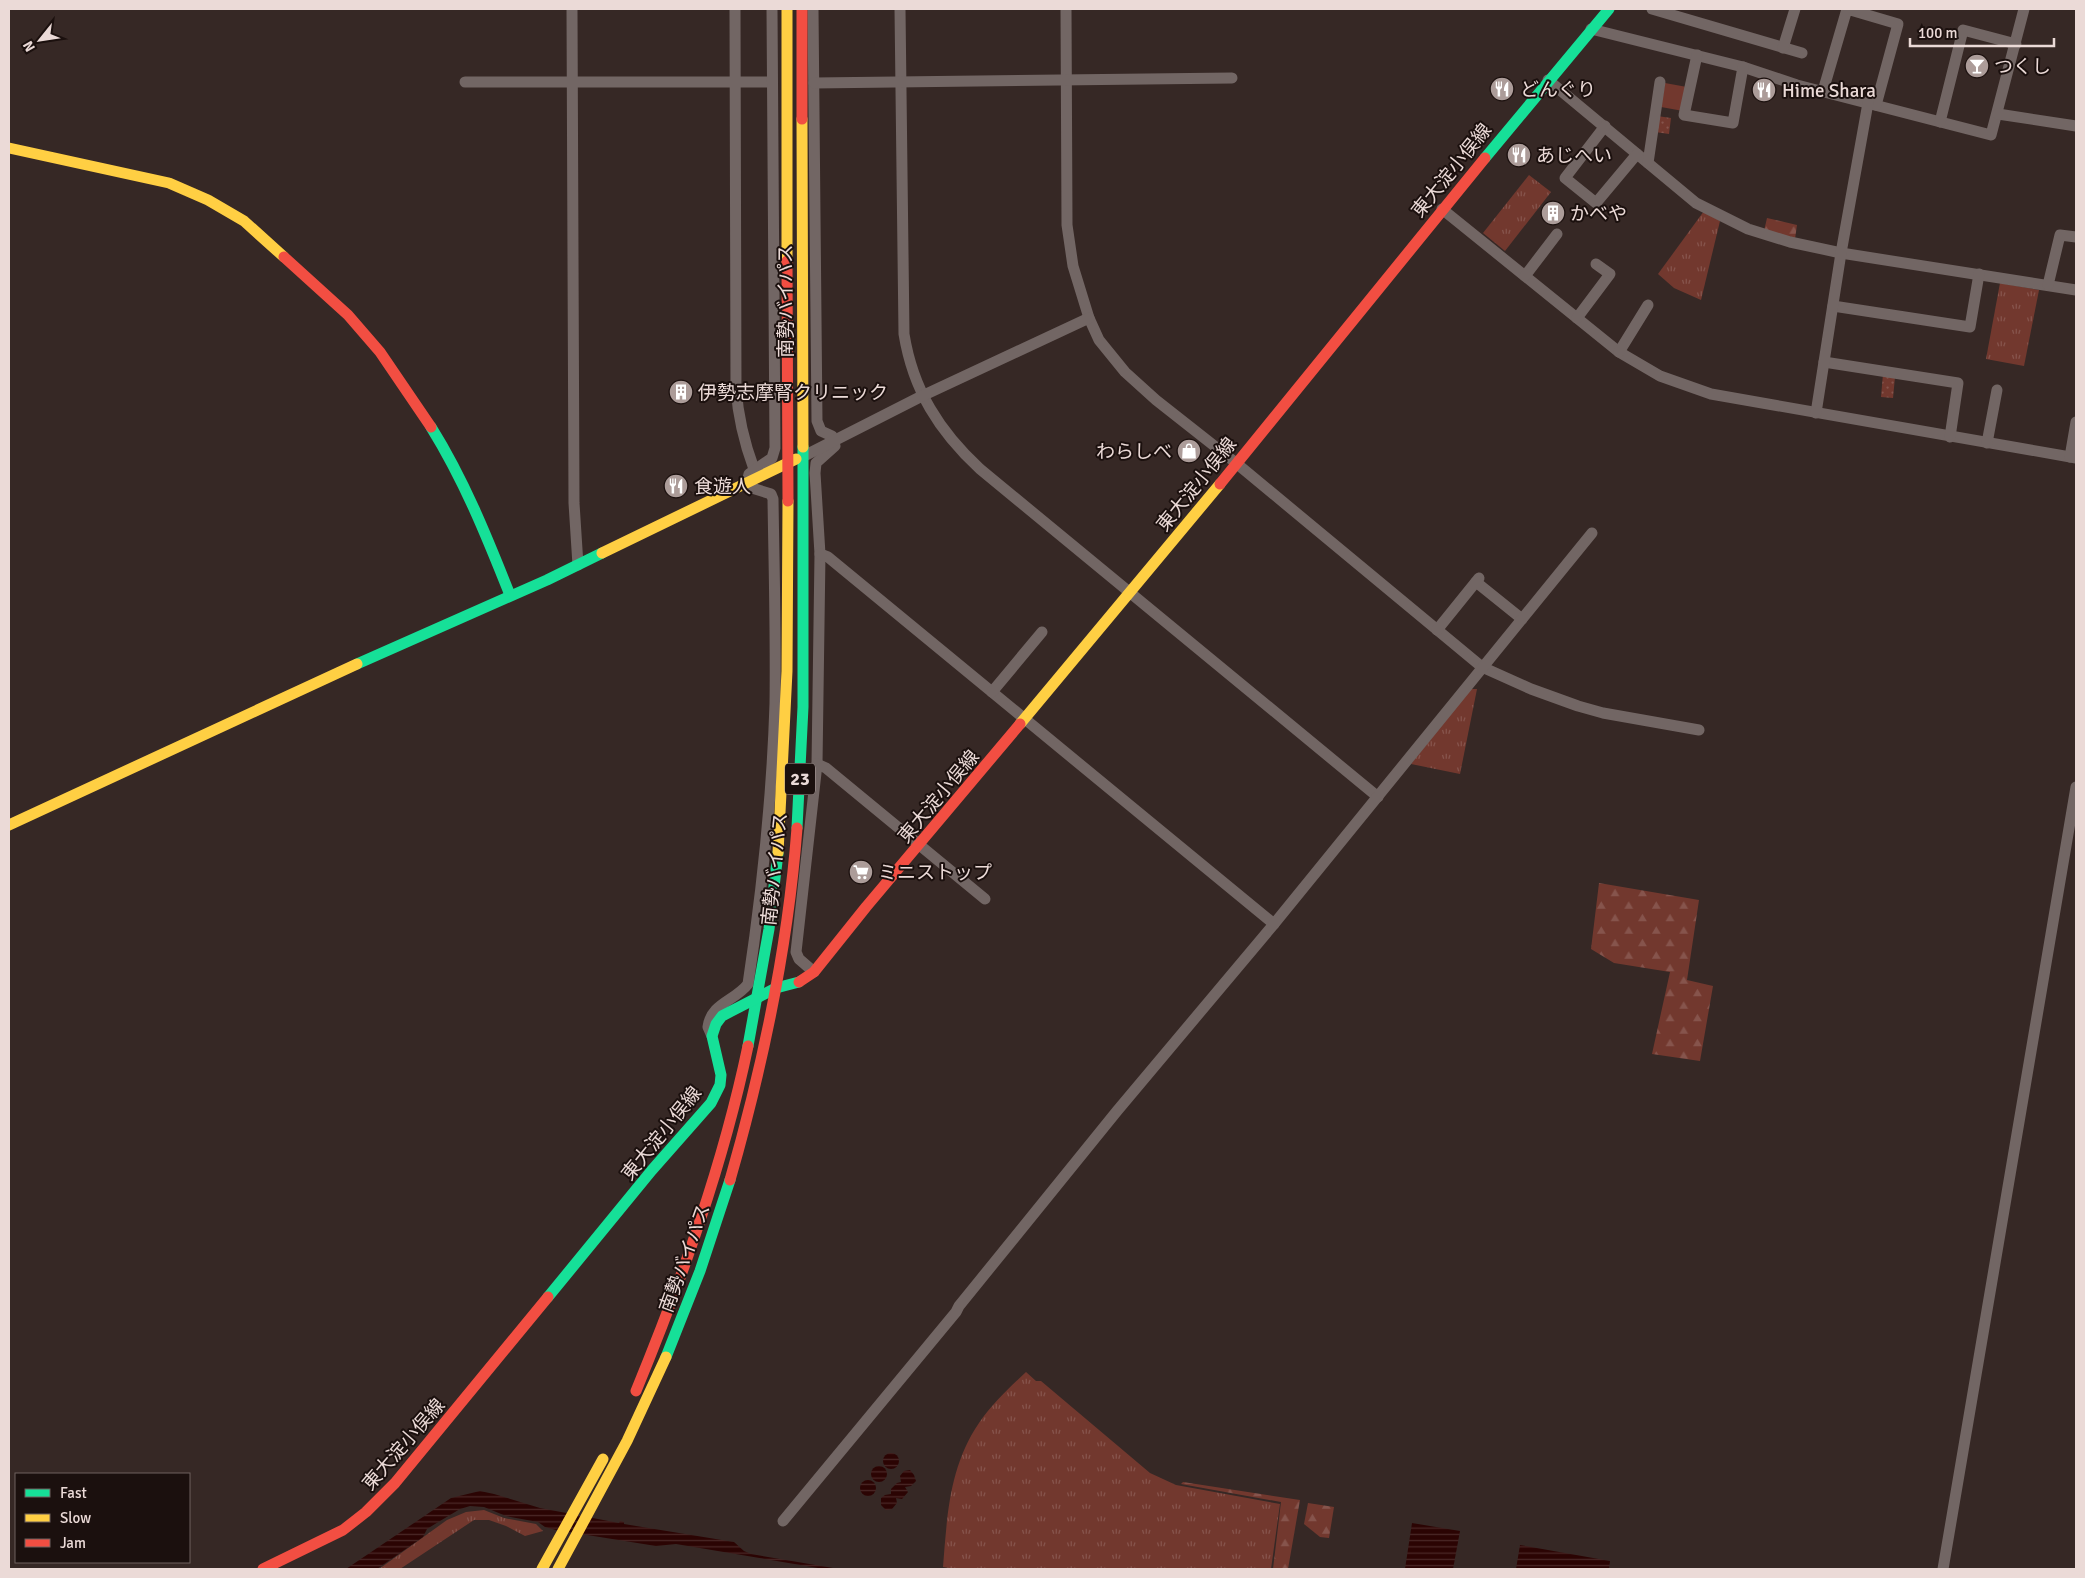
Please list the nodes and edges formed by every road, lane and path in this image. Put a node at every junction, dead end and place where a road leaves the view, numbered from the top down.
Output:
1 (572, 9) edge
2 (735, 9) edge
3 (772, 9) edge
4 (787, 9) edge
5 (802, 9) edge
6 (813, 9) edge
7 (900, 9) edge
8 (1066, 9) edge
9 (1609, 9) edge
10 (1652, 9) edge
11 (1795, 9) edge
12 (2024, 9) edge
13 (1591, 29) junction
14 (2016, 44) junction
15 (1783, 48) junction
16 (1802, 53) dead end
17 (1697, 55) junction
18 (1743, 67) junction
19 (1232, 78) dead end
20 (1066, 79) junction
21 (1548, 80) junction
22 (572, 81) junction
23 (900, 81) junction
24 (465, 82) dead end
25 (735, 82) junction
26 (772, 82) junction
27 (1660, 82) dead end
28 (814, 83) junction
29 (1823, 92) junction
30 (1872, 104) junction
31 (1998, 114) junction
32 (1940, 122) junction
33 (1604, 126) junction
34 (2076, 126) edge
35 (9, 148) edge
36 (1637, 154) junction
37 (1648, 163) junction
38 (1442, 209) junction
39 (1556, 234) dead end
40 (2076, 237) edge
41 (1841, 253) junction
42 (1596, 264) dead end
43 (1979, 274) junction
44 (1525, 276) junction
45 (2048, 285) junction
46 (2076, 290) edge
47 (1648, 305) dead end
48 (1832, 306) junction
49 (1089, 318) junction
50 (1578, 318) junction
51 (1620, 352) junction
52 (1824, 362) junction
53 (1997, 390) dead end
54 (922, 396) junction
55 (1816, 413) junction
56 (2076, 422) edge
57 (1950, 437) junction
58 (834, 440) junction
59 (1987, 443) junction
60 (804, 456) junction
61 (2073, 458) edge
62 (1236, 463) junction
63 (787, 464) junction
64 (754, 469) junction
65 (747, 483) junction
66 (1592, 533) dead end
67 (820, 554) junction
68 (578, 564) junction
69 (1131, 593) junction
70 (510, 595) junction
71 (1522, 619) junction
72 (1437, 630) junction
73 (1042, 632) dead end
74 (1482, 667) junction
75 (992, 692) junction
76 (1024, 720) junction
77 (1699, 730) dead end
78 (817, 764) junction
79 (2076, 787) edge
80 (1378, 797) junction
81 (9, 825) edge
82 (918, 846) junction
83 (985, 899) dead end
84 (1274, 924) junction
85 (814, 972) junction
86 (776, 988) junction
87 (758, 997) junction
88 (712, 1036) junction
89 (630, 1405) dead end
90 (608, 1449) dead end
91 (783, 1520) dead end
92 (263, 1569) edge
93 (542, 1569) edge
94 (558, 1569) edge
95 (1943, 1569) edge

1 - 22 street
2 - 25 street
3 - 26 street
4 - 63 main road, 南勢バイパス / 23
5 - 60 main road, 南勢バイパス / 23
6 - 28 street
7 - 23 street
8 - 20 street
9 - 13 main road, 東大淀小俣線
10 - 15 street
11 - 15 street
12 - 14 street
13 - 17 street
13 - 21 main road, 東大淀小俣線
14 - 31 street
14 - 32 street
15 - 16 street
17 - 18 street
17 - 18 street
18 - 29 street
19 - 20 street
20 - 23 street
20 - 49 street
21 - 33 street
21 - 38 main road, 東大淀小俣線
22 - 24 street
22 - 25 street
22 - 68 street
23 - 28 street
23 - 54 street
25 - 26 street
25 - 64 street
26 - 64 street
27 - 37 street
28 - 58 street
29 - 30 street
29 - 30 street
30 - 32 street
30 - 41 street
31 - 32 street
31 - 34 street
33 - 36 street
33 - 36 street
35 - 70 main road
36 - 37 street
37 - 41 street
38 - 44 street
38 - 62 main road, 東大淀小俣線
39 - 44 street
40 - 45 street
41 - 43 street
41 - 48 street
42 - 50 street
43 - 45 street
43 - 48 street
44 - 50 street
45 - 46 street
47 - 51 street
48 - 52 street
49 - 54 street
49 - 62 street
50 - 51 street
51 - 55 street
52 - 55 street
52 - 57 street
53 - 59 street
54 - 58 street
54 - 69 street
55 - 57 street
56 - 61 street
57 - 59 street
58 - 60 street
58 - 67 street
59 - 61 street
60 - 63 main road
60 - 86 main road, 南勢バイパス / 23
62 - 69 main road, 東大淀小俣線
62 - 72 street
63 - 65 main road
63 - 87 main road, 南勢バイパス / 23
64 - 65 street
65 - 68 main road
65 - 88 street
66 - 71 street
67 - 75 street
67 - 78 street
68 - 70 main road
69 - 76 main road, 東大淀小俣線
69 - 80 street
70 - 81 main road
71 - 72 street
71 - 74 street
72 - 74 street
73 - 75 street
74 - 77 street
74 - 80 street
75 - 76 street
76 - 82 main road, 東大淀小俣線
76 - 84 street
78 - 82 street
78 - 85 street
79 - 95 street
80 - 84 street
82 - 83 street
82 - 85 main road, 東大淀小俣線
84 - 91 street
85 - 86 main road, 東大淀小俣線
86 - 87 main road, 東大淀小俣線
86 - 94 main road, 南勢バイパス / 23
87 - 88 main road, 東大淀小俣線
87 - 89 main road, 南勢バイパス / 23
88 - 92 main road, 東大淀小俣線
90 - 93 main road

